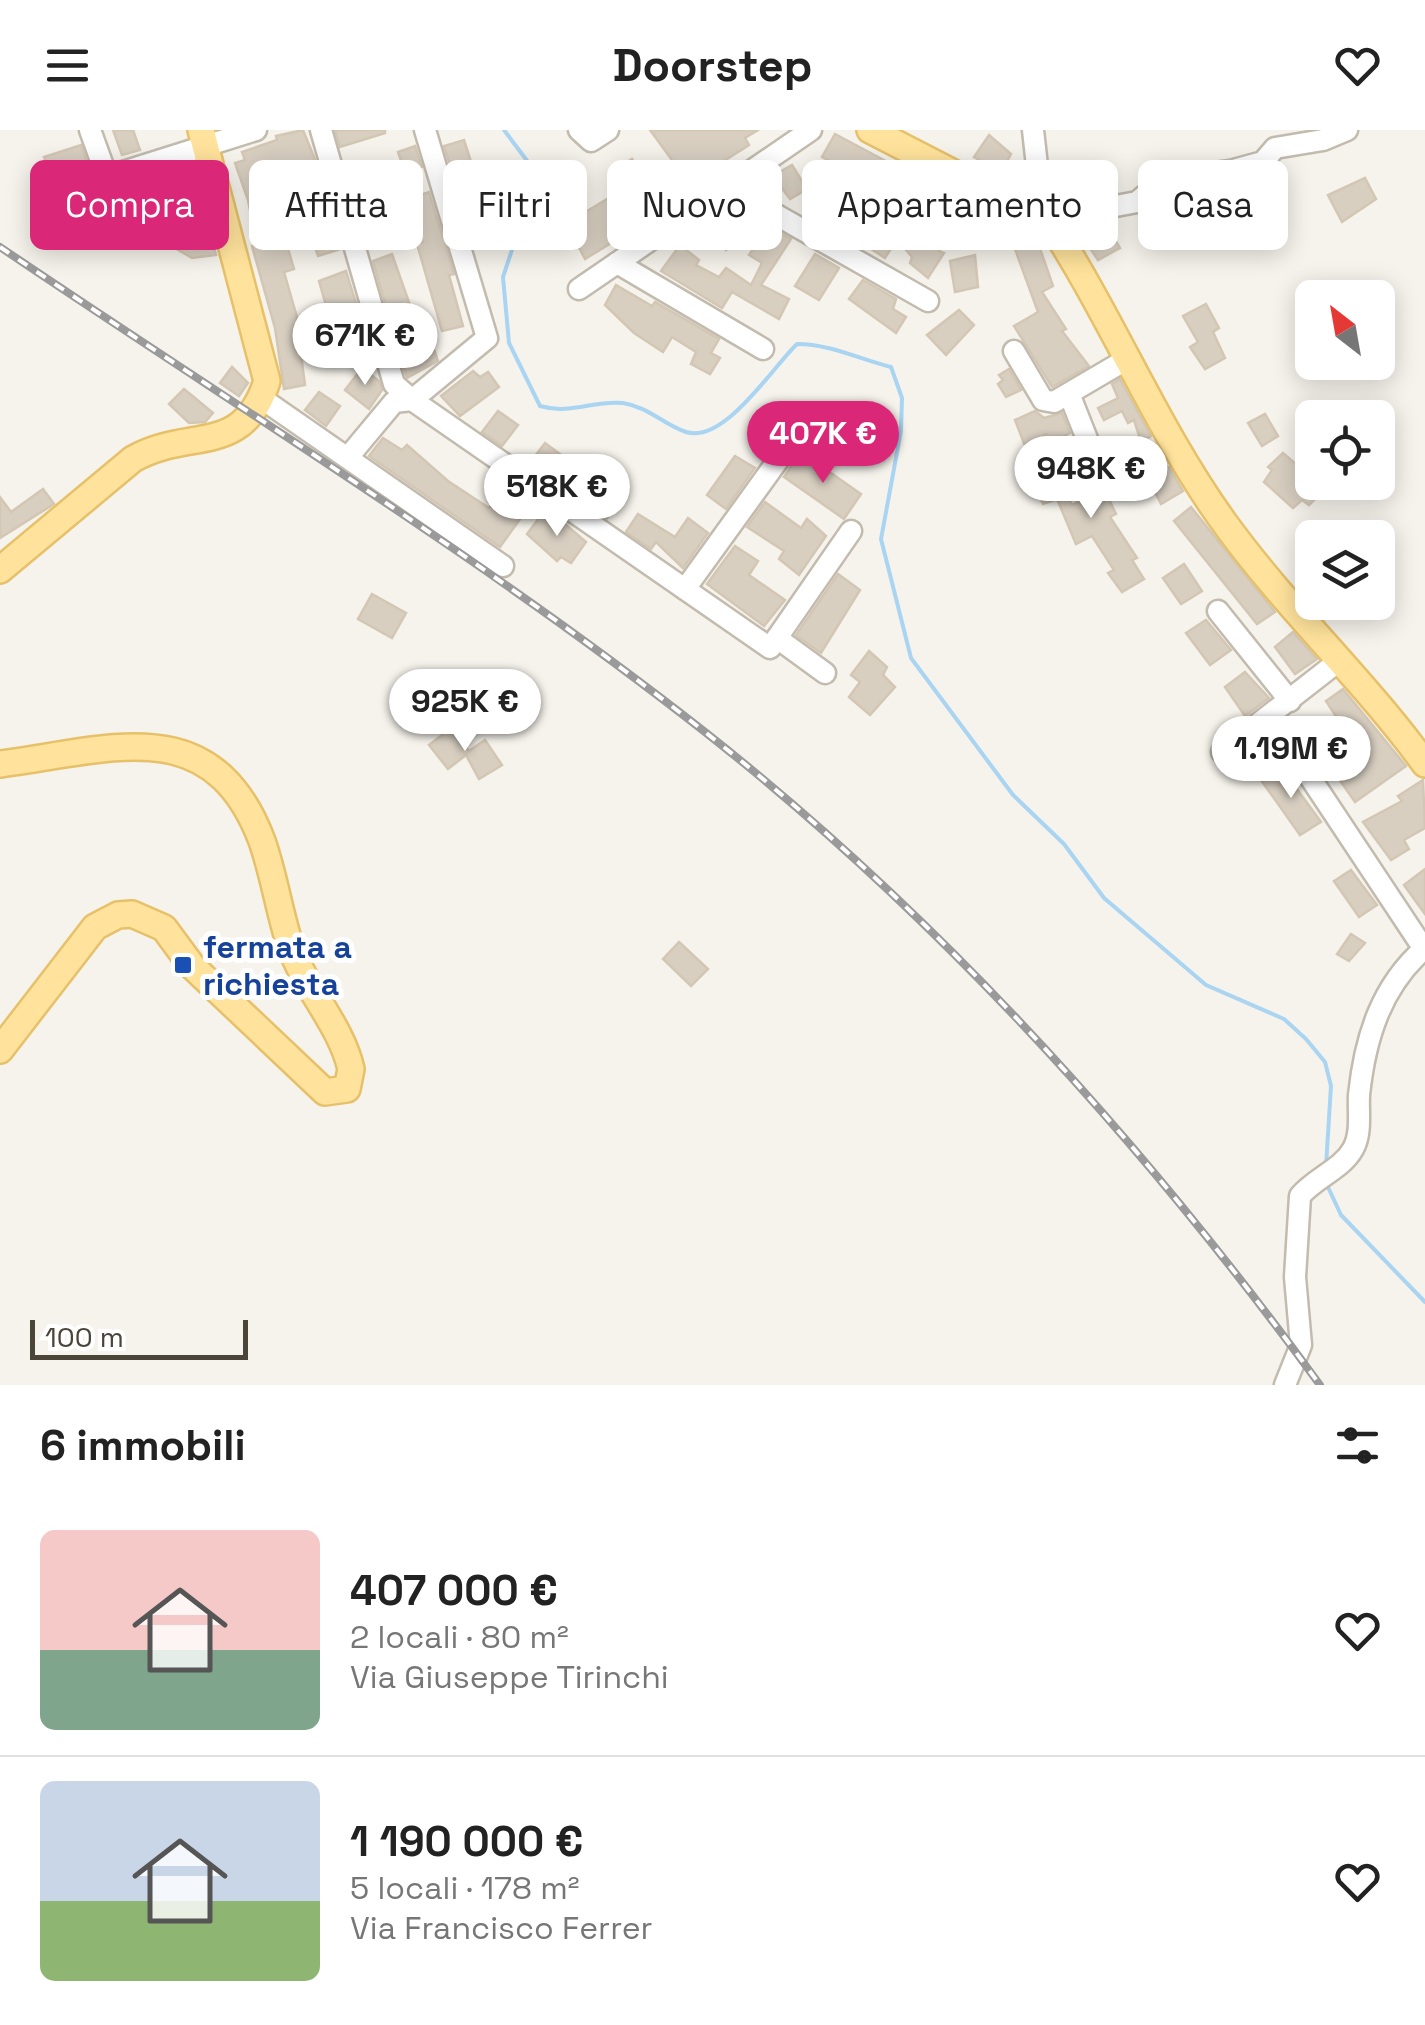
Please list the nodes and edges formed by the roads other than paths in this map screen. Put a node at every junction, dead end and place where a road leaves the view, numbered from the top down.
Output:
1 (90, 130) edge
2 (256, 130) edge
3 (322, 130) edge
4 (425, 130) edge
5 (579, 130) edge
6 (608, 130) edge
7 (811, 130) edge
8 (870, 130) edge
9 (1033, 130) edge
10 (1347, 130) edge
11 (204, 138) edge
12 (767, 160) edge
13 (928, 160) edge
14 (1037, 160) edge
15 (1118, 206) edge
16 (782, 218) edge
17 (636, 250) edge
18 (1065, 250) edge
19 (617, 263) junction
20 (579, 289) dead end
21 (928, 301) dead end
22 (763, 349) dead end
23 (1014, 351) dead end
24 (1129, 358) junction
25 (1070, 396) junction
26 (262, 398) junction
27 (412, 400) junction
28 (798, 434) dead end
29 (349, 456) junction
30 (1104, 482) dead end
31 (851, 531) dead end
32 (503, 566) dead end
33 (0, 570) edge
34 (685, 589) junction
35 (1218, 611) dead end
36 (773, 643) junction
37 (1340, 660) junction
38 (825, 673) dead end
39 (1290, 701) junction
40 (1270, 717) junction
41 (1222, 752) dead end
42 (0, 764) edge
43 (1425, 764) edge
44 (1424, 948) edge
45 (0, 1050) edge
46 (1285, 1385) edge

1 - 11 street
2 - 11 street
3 - 27 street
4 - 27 street
5 - 6 street
7 - 12 street
8 - 13 main road
9 - 14 street
10 - 15 street
11 - 26 main road
16 - 21 street
17 - 19 street
18 - 24 main road
19 - 20 street
19 - 22 street
23 - 25 street
24 - 25 street
24 - 37 main road
25 - 30 street
26 - 29 street
26 - 33 main road
27 - 29 street
27 - 34 street
28 - 34 street
29 - 32 street
31 - 36 street
34 - 36 street
35 - 39 street
36 - 38 street
37 - 39 street
37 - 43 main road
39 - 40 street
40 - 41 street
40 - 44 street
42 - 45 main road
44 - 46 street

